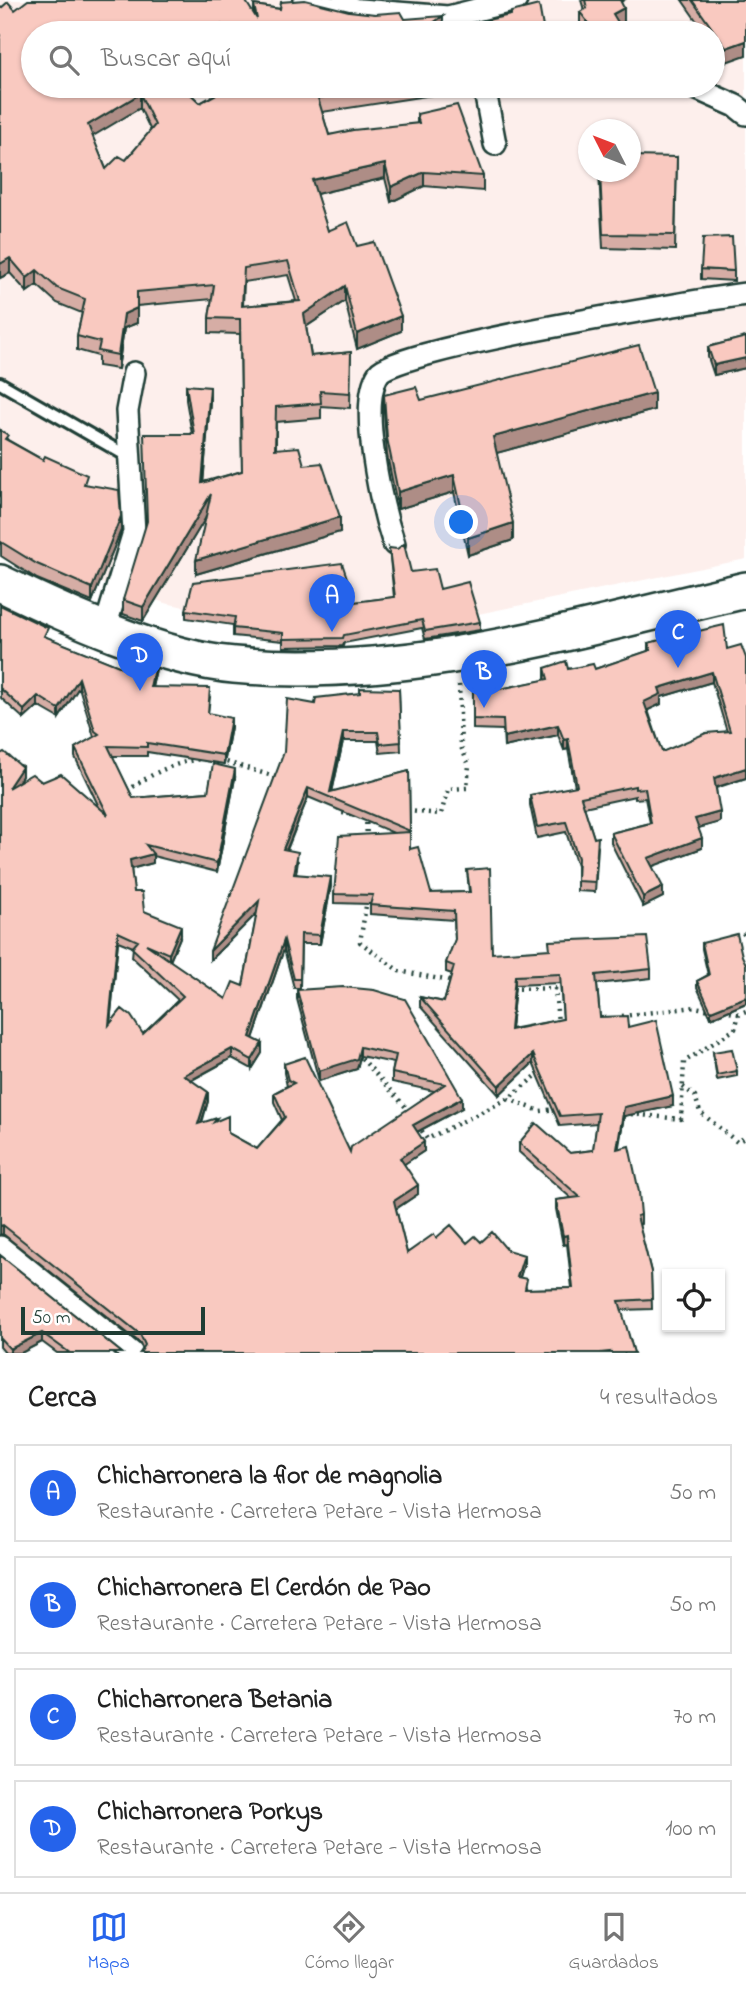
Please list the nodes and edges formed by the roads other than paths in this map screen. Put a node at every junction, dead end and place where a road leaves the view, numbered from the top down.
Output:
1 (305, 0) edge
2 (516, 0) edge
3 (486, 98) edge
4 (719, 98) edge
5 (746, 114) edge
6 (495, 144) dead end
7 (746, 294) edge
8 (134, 373) dead end
9 (0, 383) edge
10 (128, 457) junction
11 (394, 544) dead end
12 (0, 583) edge
13 (746, 590) edge
14 (104, 628) junction
15 (0, 1247) edge
16 (132, 1353) edge

1 - 2 street
3 - 6 street
4 - 5 street
7 - 11 street
8 - 10 street
9 - 10 lane
10 - 14 street
12 - 14 main road
13 - 14 main road
15 - 16 street

